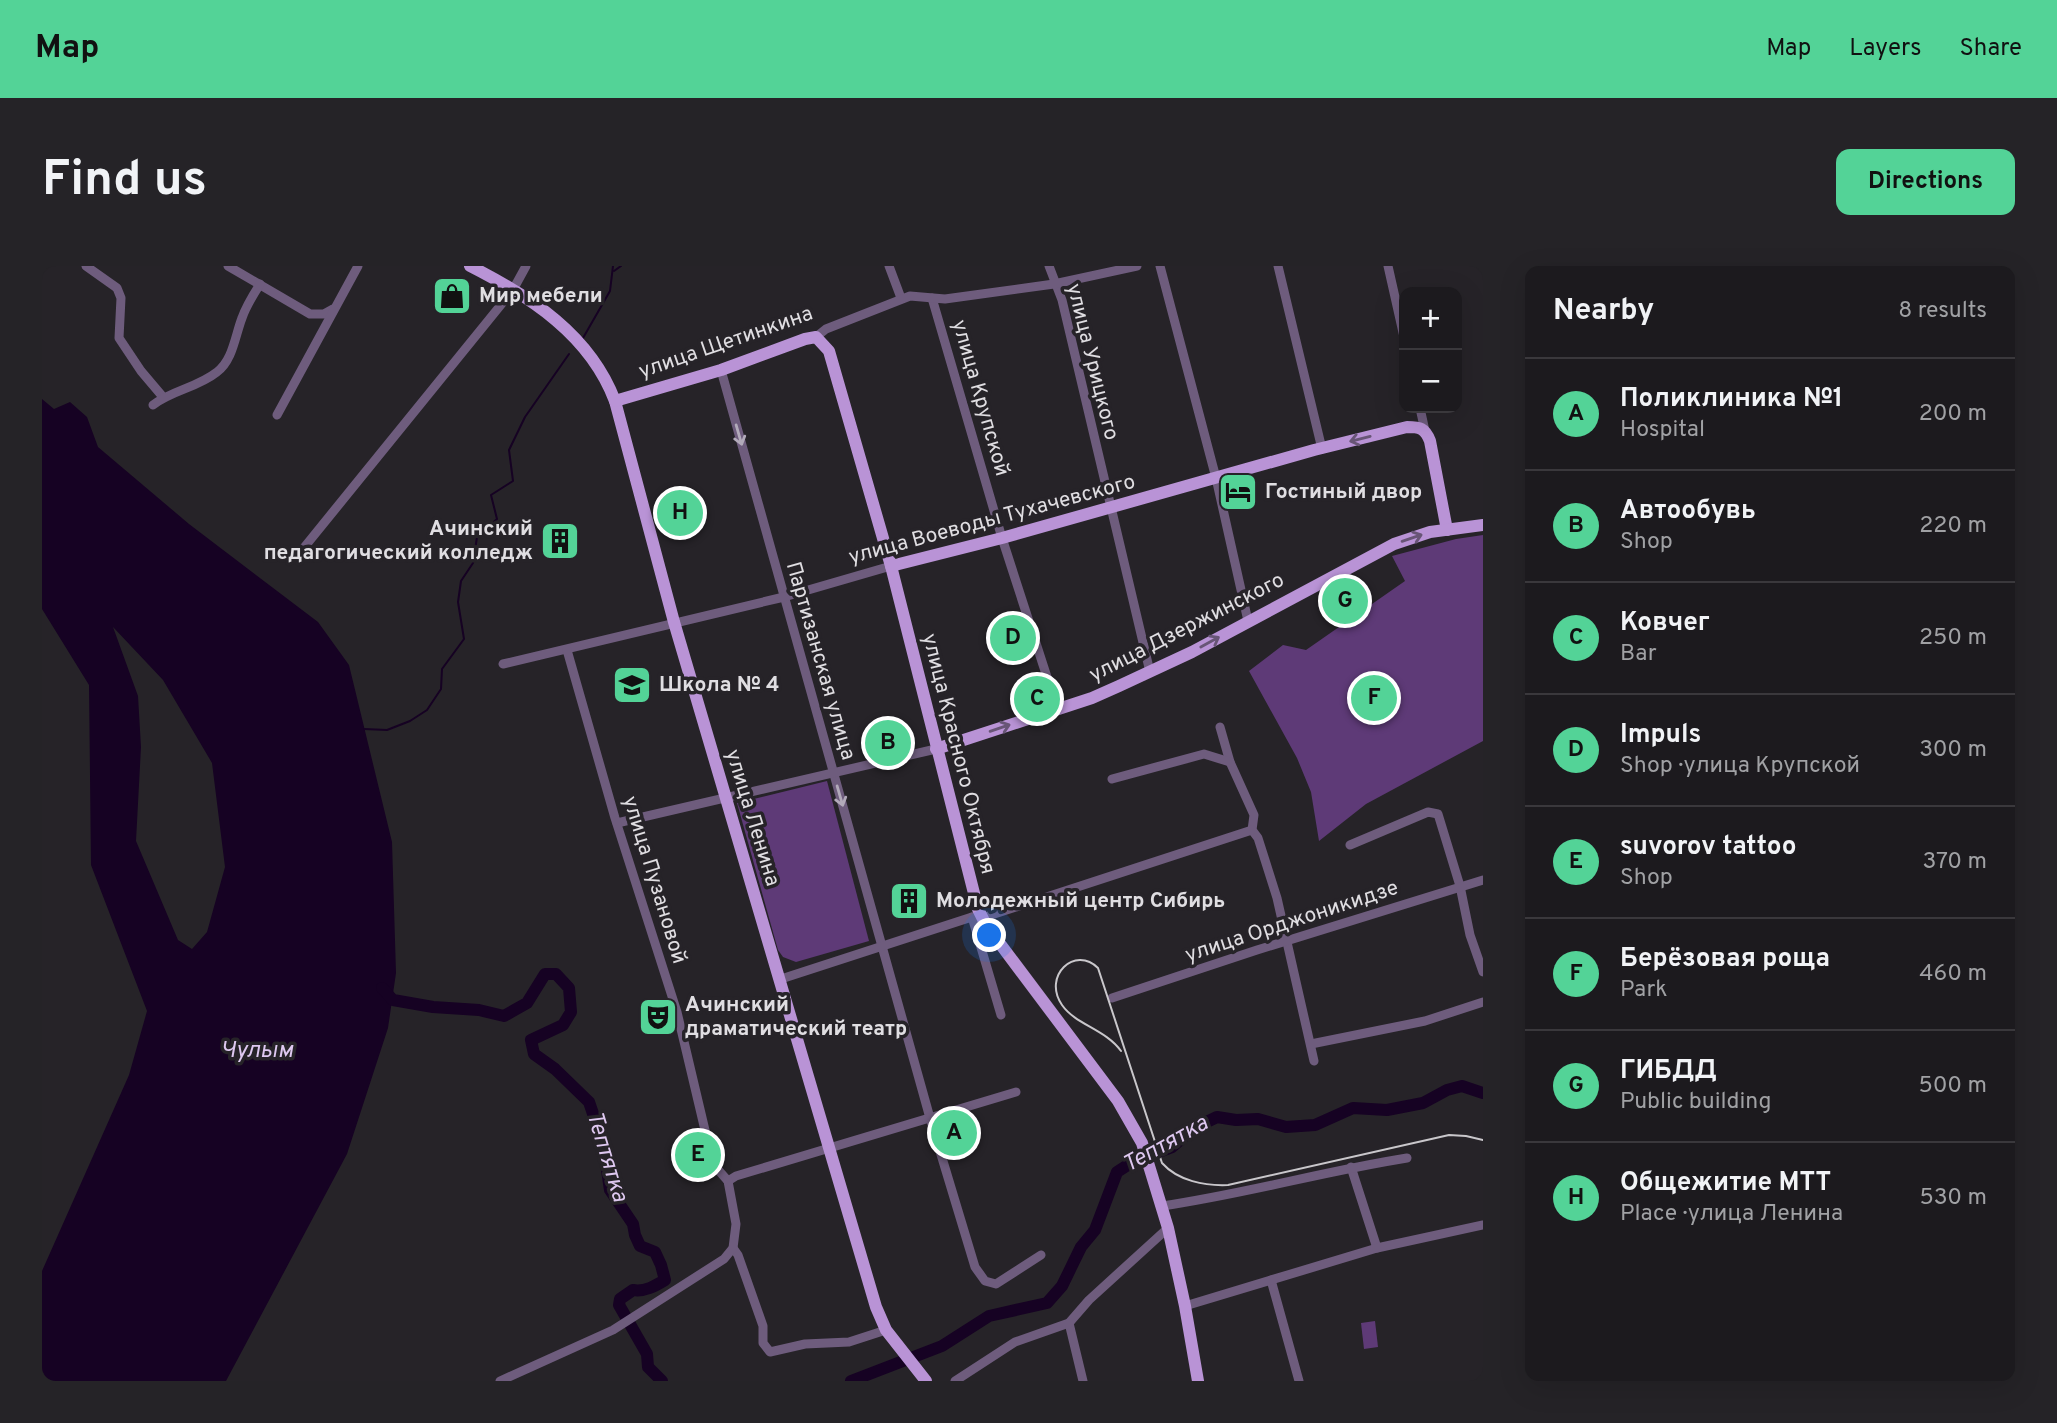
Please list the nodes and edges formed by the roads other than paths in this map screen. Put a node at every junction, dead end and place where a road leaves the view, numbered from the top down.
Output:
1 (86, 266) edge
2 (228, 266) edge
3 (358, 266) edge
4 (470, 266) edge
5 (526, 266) edge
6 (889, 266) edge
7 (1049, 266) edge
8 (1137, 266) edge
9 (1160, 266) edge
10 (1278, 266) edge
11 (1388, 266) edge
12 (260, 284) junction
13 (1054, 284) junction
14 (514, 288) junction
15 (901, 298) junction
16 (932, 298) junction
17 (334, 308) junction
18 (1399, 315) edge
19 (816, 337) junction
20 (720, 370) junction
21 (163, 397) junction
22 (615, 401) junction
23 (153, 405) dead end
24 (1421, 413) edge
25 (276, 415) dead end
26 (1425, 431) junction
27 (1322, 449) junction
28 (1216, 478) junction
29 (1110, 507) junction
30 (1483, 524) edge
31 (1447, 530) junction
32 (1002, 538) junction
33 (298, 555) dead end
34 (891, 566) junction
35 (784, 597) junction
36 (1248, 621) junction
37 (674, 622) junction
38 (567, 650) junction
39 (503, 664) dead end
40 (1150, 672) junction
41 (1057, 708) junction
42 (1220, 727) dead end
43 (936, 750) junction
44 (1230, 762) junction
45 (833, 772) junction
46 (1112, 779) dead end
47 (725, 797) junction
48 (617, 823) junction
49 (1252, 830) junction
50 (1350, 845) dead end
51 (1483, 880) edge
52 (1460, 886) junction
53 (977, 917) junction
54 (1287, 941) junction
55 (882, 945) junction
56 (1483, 972) edge
57 (781, 979) junction
58 (1112, 998) dead end
59 (1483, 1002) edge
60 (1002, 1015) dead end
61 (1311, 1044) junction
62 (1314, 1061) dead end
63 (1016, 1092) dead end
64 (930, 1118) junction
65 (828, 1147) junction
66 (1407, 1158) dead end
67 (1351, 1167) junction
68 (727, 1181) junction
69 (1162, 1206) junction
70 (1483, 1225) edge
71 (1168, 1228) junction
72 (733, 1248) junction
73 (1377, 1248) junction
74 (1041, 1255) dead end
75 (1272, 1280) junction
76 (1185, 1306) junction
77 (1069, 1323) junction
78 (886, 1330) junction
79 (500, 1381) edge
80 (926, 1381) edge
81 (955, 1381) edge
82 (1083, 1381) edge
83 (1198, 1381) edge
84 (1299, 1381) edge

1 - 21 street
2 - 12 street
3 - 17 street
4 - 14 main road, улица Ленина
5 - 14 street
6 - 15 street
7 - 13 street, улица Урицкого
8 - 13 street, улица Щетинкина
9 - 28 street
10 - 27 street
11 - 18 street
12 - 17 street
12 - 21 street
13 - 16 street, улица Щетинкина
13 - 29 street, улица Урицкого
14 - 22 main road, улица Ленина
14 - 33 street
15 - 16 street, улица Щетинкина
15 - 19 street, улица Щетинкина
16 - 32 street, улица Крупской
17 - 25 street
19 - 20 main road, улица Щетинкина
19 - 34 main road, улица Красного Октября
20 - 22 main road, улица Щетинкина
20 -> 35 street, Партизанская улица
21 - 23 street
22 - 37 main road, улица Ленина
24 - 26 street
26 -> 27 main road, улица Воеводы Тухачевского
26 - 31 main road
27 - 28 main road, улица Воеводы Тухачевского
28 - 29 main road, улица Воеводы Тухачевского
28 - 36 street
29 - 32 main road, улица Воеводы Тухачевского
29 - 40 street, улица Урицкого
30 - 31 main road, улица Дзержинского
36 -> 31 main road, улица Дзержинского
32 - 34 main road, улица Воеводы Тухачевского
32 - 41 street, улица Крупской
34 - 35 street, улица Воеводы Тухачевского
34 - 43 main road, улица Красного Октября
35 - 37 street, улица Воеводы Тухачевского
35 - 45 street, Партизанская улица
40 -> 36 main road, улица Дзержинского
37 - 38 street, улица Воеводы Тухачевского
37 - 47 main road, улица Ленина
38 - 39 street, улица Воеводы Тухачевского
38 - 48 street, улица Пузановой
40 - 41 main road, улица Дзержинского
43 -> 41 main road, улица Дзержинского
42 - 44 street
43 - 45 street, улица Дзержинского
43 - 53 main road, улица Красного Октября
44 - 46 street
44 - 49 street
45 - 47 street, улица Дзержинского
45 -> 55 street, Партизанская улица
47 - 48 street, улица Дзержинского
47 - 57 main road, улица Ленина
48 - 68 street, улица Пузановой
49 - 53 street
49 - 54 street
50 - 52 street
51 - 52 street, улица Орджоникидзе
52 - 54 street, улица Орджоникидзе
52 - 56 street
53 - 55 street
53 - 60 street
53 - 69 main road, улица Красного Октября
54 - 58 street, улица Орджоникидзе
54 - 61 street
55 - 57 street
55 - 64 street, Партизанская улица
57 - 65 main road, улица Ленина
59 - 61 street
61 - 62 street
63 - 64 street
64 - 65 street
64 - 74 street, Партизанская улица
65 - 68 street
65 - 78 main road, улица Ленина
66 - 67 street
67 - 69 street
67 - 73 street
68 - 72 street, улица Пузановой
69 - 71 main road, улица Красного Октября
70 - 73 street
71 - 76 main road, улица Красного Октября
71 - 77 street
72 - 78 street
72 - 79 street
73 - 75 street
75 - 76 street
75 - 84 street
76 - 83 main road, улица Красного Октября
77 - 81 street
77 - 82 street
78 - 80 main road, улица Ленина

